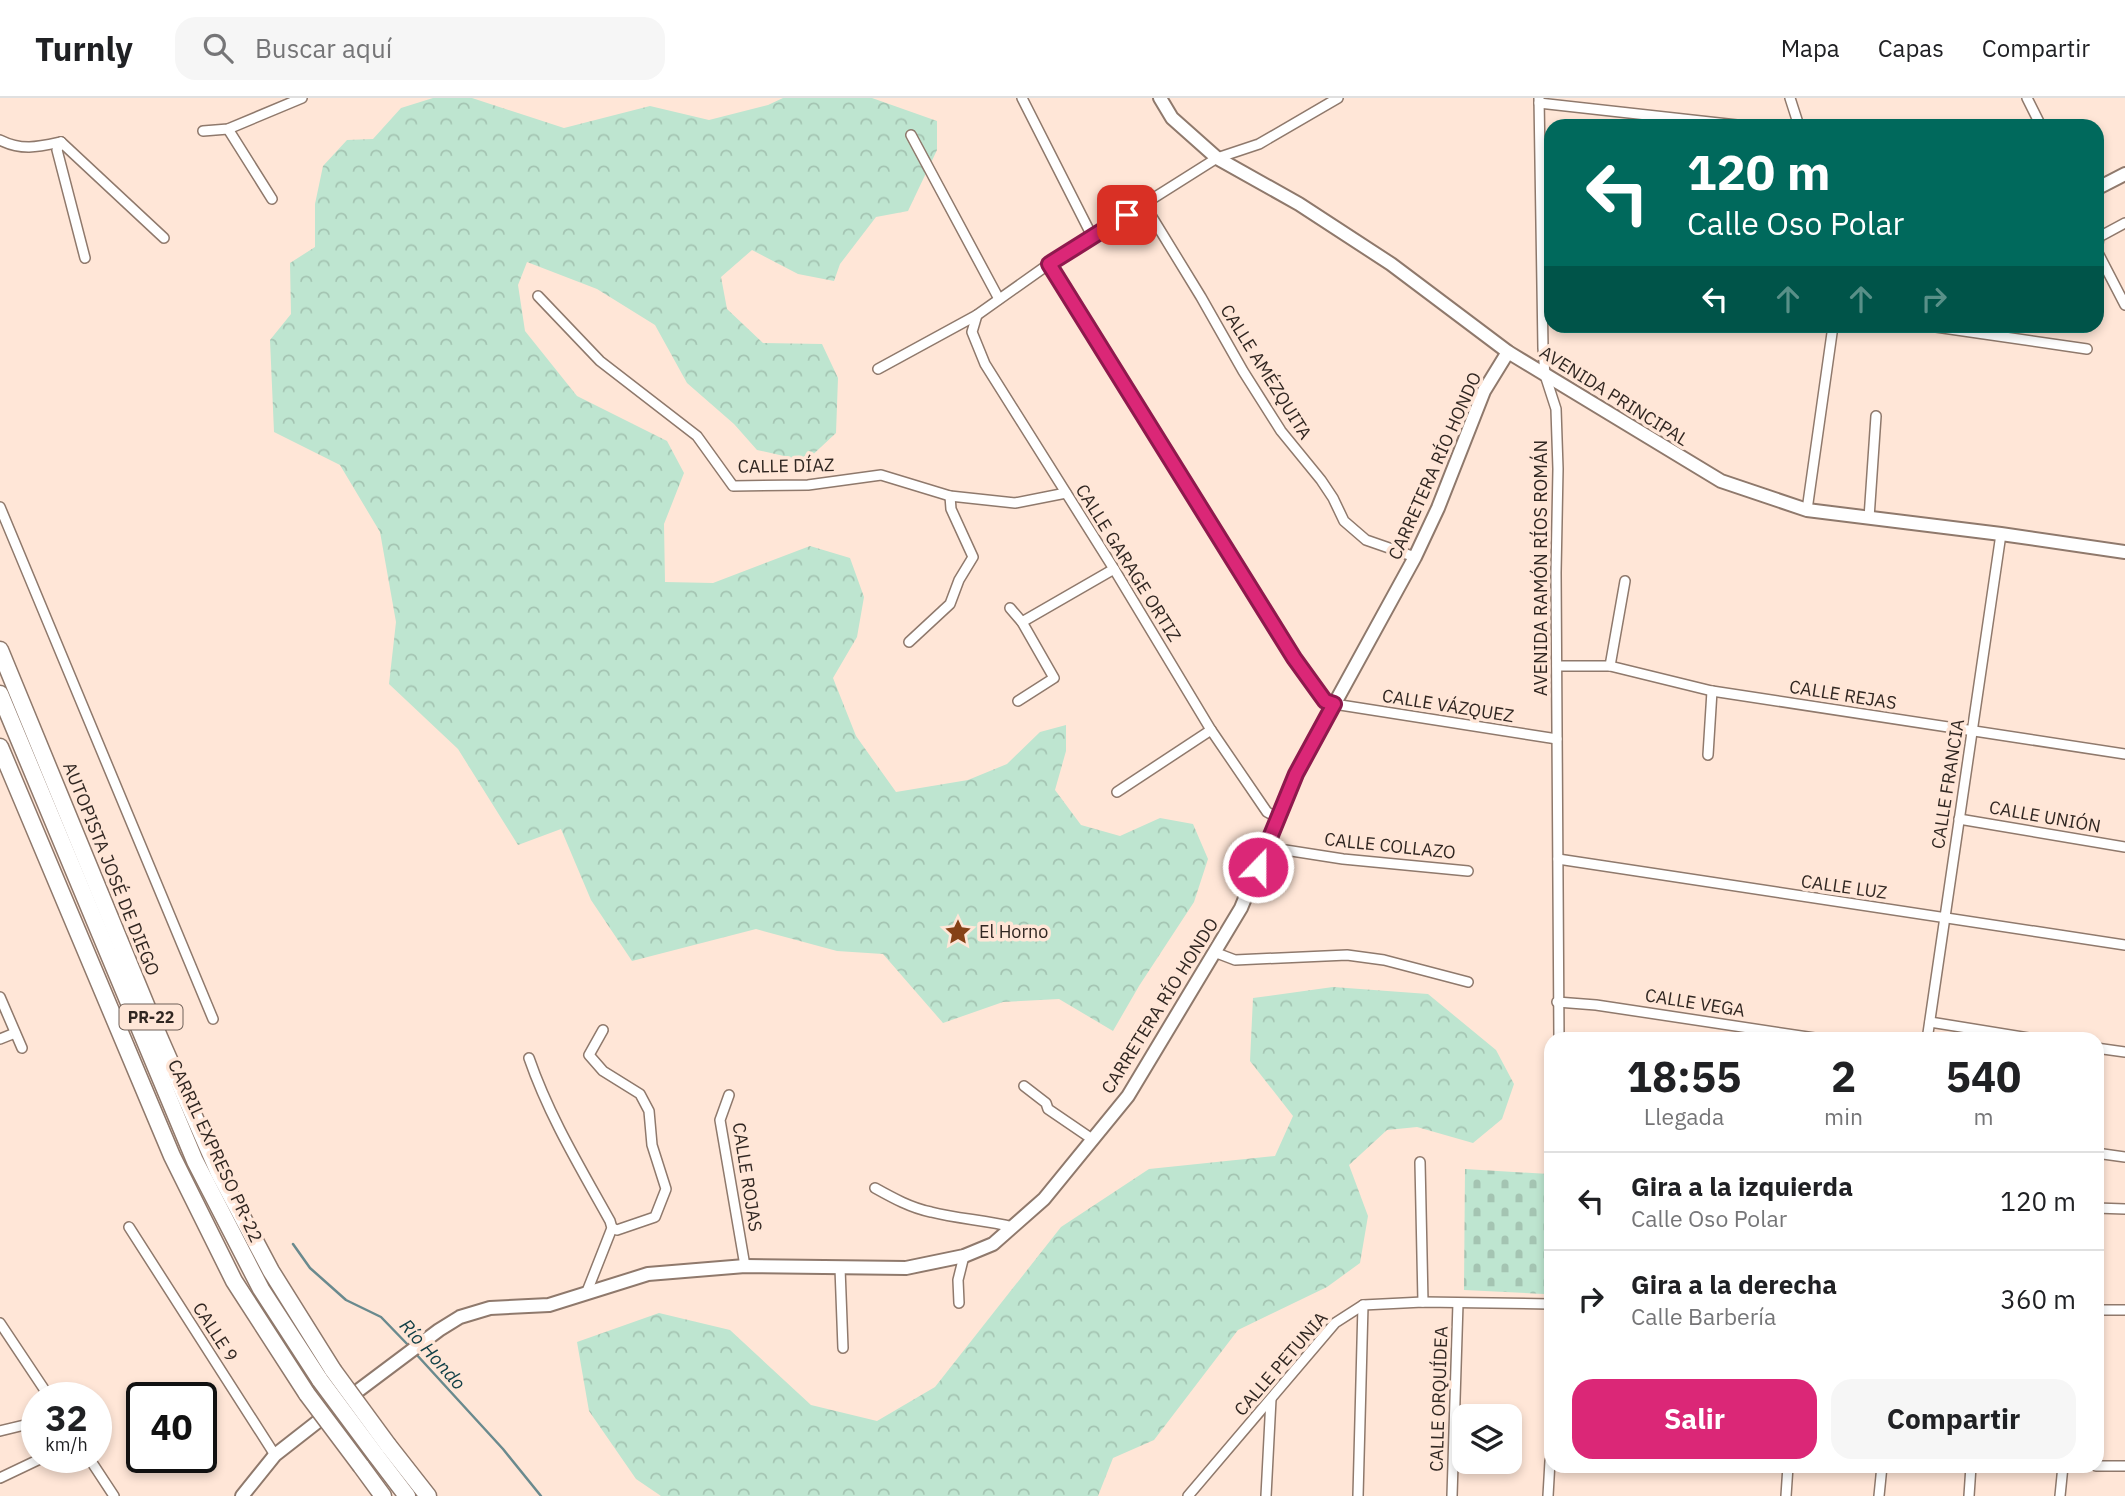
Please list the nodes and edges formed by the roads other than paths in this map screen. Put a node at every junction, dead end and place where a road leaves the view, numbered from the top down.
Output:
1 (302, 98) edge
2 (1022, 98) edge
3 (1160, 98) edge
4 (1338, 98) edge
5 (1606, 98) edge
6 (1790, 98) edge
7 (2027, 98) edge
8 (1539, 101) edge
9 (1605, 109) junction
10 (1651, 116) junction
11 (1650, 119) edge
12 (1679, 119) edge
13 (1797, 119) edge
14 (2038, 119) edge
15 (228, 129) junction
16 (203, 131) dead end
17 (911, 135) dead end
18 (0, 140) edge
19 (61, 142) junction
20 (1217, 158) junction
21 (2125, 174) edge
22 (2104, 185) edge
23 (272, 199) dead end
24 (1144, 204) junction
25 (2125, 223) edge
26 (2104, 234) edge
27 (1092, 236) junction
28 (164, 238) dead end
29 (85, 258) dead end
30 (1049, 264) junction
31 (2104, 264) edge
32 (538, 296) dead end
33 (999, 299) junction
34 (2125, 305) edge
35 (977, 314) junction
36 (1831, 333) edge
37 (1976, 333) edge
38 (2087, 349) dead end
39 (1508, 352) junction
40 (878, 369) dead end
41 (1545, 375) junction
42 (1876, 416) dead end
43 (1066, 494) junction
44 (950, 496) junction
45 (0, 508) edge
46 (1807, 510) junction
47 (1869, 518) junction
48 (2001, 534) junction
49 (2125, 552) edge
50 (1415, 557) junction
51 (1114, 569) junction
52 (1625, 581) dead end
53 (1010, 608) dead end
54 (1022, 622) junction
55 (908, 642) dead end
56 (0, 650) edge
57 (1557, 666) junction
58 (1610, 666) junction
59 (1712, 691) junction
60 (0, 694) edge
61 (1018, 701) dead end
62 (1334, 704) junction
63 (1211, 730) junction
64 (1972, 731) junction
65 (1557, 739) junction
66 (0, 747) edge
67 (2125, 754) edge
68 (1709, 755) dead end
69 (1117, 792) dead end
70 (1278, 818) junction
71 (1959, 818) junction
72 (1266, 847) junction
73 (2125, 847) edge
74 (1558, 859) junction
75 (1468, 871) dead end
76 (1944, 917) junction
77 (2125, 945) edge
78 (1214, 952) junction
79 (1468, 982) dead end
80 (0, 997) edge
81 (1557, 1002) junction
82 (213, 1019) dead end
83 (1930, 1022) junction
84 (603, 1030) dead end
85 (1559, 1032) edge
86 (1776, 1032) edge
87 (1928, 1032) edge
88 (1992, 1032) edge
89 (15, 1033) junction
90 (0, 1039) edge
91 (22, 1048) dead end
92 (2104, 1049) edge
93 (2125, 1052) edge
94 (529, 1058) dead end
95 (1024, 1086) dead end
96 (729, 1095) dead end
97 (1092, 1139) junction
98 (2104, 1154) edge
99 (2125, 1157) edge
100 (1420, 1162) dead end
101 (876, 1188) dead end
102 (2104, 1208) edge
103 (2125, 1209) edge
104 (129, 1227) dead end
105 (1013, 1227) junction
106 (612, 1228) junction
107 (964, 1256) junction
108 (745, 1266) junction
109 (840, 1268) junction
110 (586, 1294) junction
111 (1423, 1302) junction
112 (959, 1303) dead end
113 (1458, 1303) junction
114 (1544, 1304) edge
115 (1363, 1305) junction
116 (2104, 1310) edge
117 (2125, 1310) edge
118 (0, 1323) edge
119 (843, 1348) dead end
120 (327, 1375) junction
121 (39, 1382) edge
122 (1271, 1399) junction
123 (21, 1426) edge
124 (0, 1431) edge
125 (382, 1450) junction
126 (275, 1455) junction
127 (2104, 1466) edge
128 (2125, 1466) edge
129 (21, 1468) edge
130 (99, 1473) edge
131 (1549, 1473) edge
132 (1788, 1473) edge
133 (1881, 1473) edge
134 (1971, 1473) edge
135 (2062, 1473) edge
136 (0, 1478) edge
137 (114, 1496) edge
138 (242, 1496) edge
139 (383, 1496) edge
140 (407, 1496) edge
141 (428, 1496) edge
142 (1188, 1496) edge
143 (1266, 1496) edge
144 (1358, 1496) edge
145 (1452, 1496) edge
146 (1548, 1496) edge
147 (1786, 1496) edge
148 (1879, 1496) edge
149 (1969, 1496) edge
150 (2060, 1496) edge

1 - 15 street
2 - 27 street
3 - 20 street, AVENIDA PRINCIPAL
4 - 20 street
5 - 9 street
6 - 13 street
7 - 14 street
8 - 9 street
8 - 41 street, AVENIDA RAMÓN RÍOS ROMÁN
9 - 10 street
10 - 11 street
10 - 12 street
15 - 16 street
15 - 23 street
17 - 33 street
18 - 19 street
19 - 28 street
19 - 29 street
20 - 24 street
20 - 39 street, AVENIDA PRINCIPAL
21 - 22 street
24 - 27 street
24 - 50 street, CALLE AMÉZQUITA
25 - 26 street
27 - 30 street
30 - 33 street
30 - 62 street
31 - 34 street
32 - 44 street, CALLE DÍAZ
33 - 35 street
35 - 40 street
35 - 43 street, CALLE GARAGE ORTIZ
36 - 46 street
37 - 38 street
39 - 41 street, AVENIDA PRINCIPAL
39 - 50 street, CARRETERA RÍO HONDO
41 - 46 street, AVENIDA PRINCIPAL
41 - 57 street, AVENIDA RAMÓN RÍOS ROMÁN
42 - 47 street
43 - 44 street, CALLE DÍAZ
43 - 51 street, CALLE GARAGE ORTIZ
44 - 55 street
45 - 82 street
46 - 47 street, AVENIDA PRINCIPAL
47 - 48 street, AVENIDA PRINCIPAL
48 - 49 street, AVENIDA PRINCIPAL
48 - 64 street, CALLE FRANCIA
50 - 62 street, CARRETERA RÍO HONDO
51 - 54 street
51 - 63 street, CALLE GARAGE ORTIZ
52 - 58 street
53 - 54 street
54 - 61 street
56 - 120 highway, AUTOPISTA JOSÉ DE DIEGO / PR-22
57 - 58 street, CALLE REJAS
57 - 65 street, AVENIDA RAMÓN RÍOS ROMÁN
58 - 59 street, CALLE REJAS
59 - 64 street, CALLE REJAS
59 - 68 street
60 - 120 highway, CARRIL EXPRESO PR-22
62 - 65 street, CALLE VÁZQUEZ
62 - 70 street, CARRETERA RÍO HONDO
63 - 69 street
63 - 70 street, CALLE GARAGE ORTIZ
64 - 67 street, CALLE REJAS
64 - 71 street, CALLE FRANCIA
65 - 74 street, AVENIDA RAMÓN RÍOS ROMÁN
66 - 139 highway, PR-22, bridge
70 - 72 street, CARRETERA RÍO HONDO
71 - 73 street, CALLE UNIÓN
71 - 76 street, CALLE FRANCIA
72 - 75 street, CALLE COLLAZO
72 - 78 street, CARRETERA RÍO HONDO
74 - 76 street, CALLE LUZ
74 - 81 street, AVENIDA RAMÓN RÍOS ROMÁN
76 - 77 street, CALLE LUZ
76 - 83 street, CALLE FRANCIA
78 - 79 street
78 - 97 street, CARRETERA RÍO HONDO
80 - 89 street
81 - 85 street, AVENIDA RAMÓN RÍOS ROMÁN
81 - 86 street, CALLE VEGA
83 - 87 street, CALLE FRANCIA
83 - 88 street
84 - 106 street
89 - 90 street
89 - 91 street
92 - 93 street
94 - 106 street
95 - 97 street
96 - 108 street, CALLE ROJAS
97 - 105 street, CARRETERA RÍO HONDO
98 - 99 street
100 - 111 street
101 - 105 street
102 - 103 street
104 - 126 street, CALLE 9
105 - 107 street, CARRETERA RÍO HONDO
106 - 110 street
107 - 109 street, CARRETERA RÍO HONDO
107 - 112 street
108 - 109 street, CARRETERA RÍO HONDO
108 - 110 street, CARRETERA RÍO HONDO
109 - 119 street
110 - 126 street, CARRETERA RÍO HONDO
111 - 113 street
111 - 115 street
113 - 114 street
113 - 145 street, CALLE ORQUÍDEA
115 - 122 street, CALLE PETUNIA
115 - 144 street
116 - 117 street
118 - 121 street
120 - 125 highway, AUTOPISTA JOSÉ DE DIEGO / PR-22, bridge
122 - 142 street, CALLE PETUNIA
122 - 143 street
123 - 124 street
125 - 140 highway
125 - 141 highway, AUTOPISTA JOSÉ DE DIEGO / PR-22
126 - 138 street, CARRETERA RÍO HONDO
127 - 128 street
129 - 136 street
130 - 137 street
131 - 146 street
132 - 147 street
133 - 148 street
134 - 149 street
135 - 150 street

